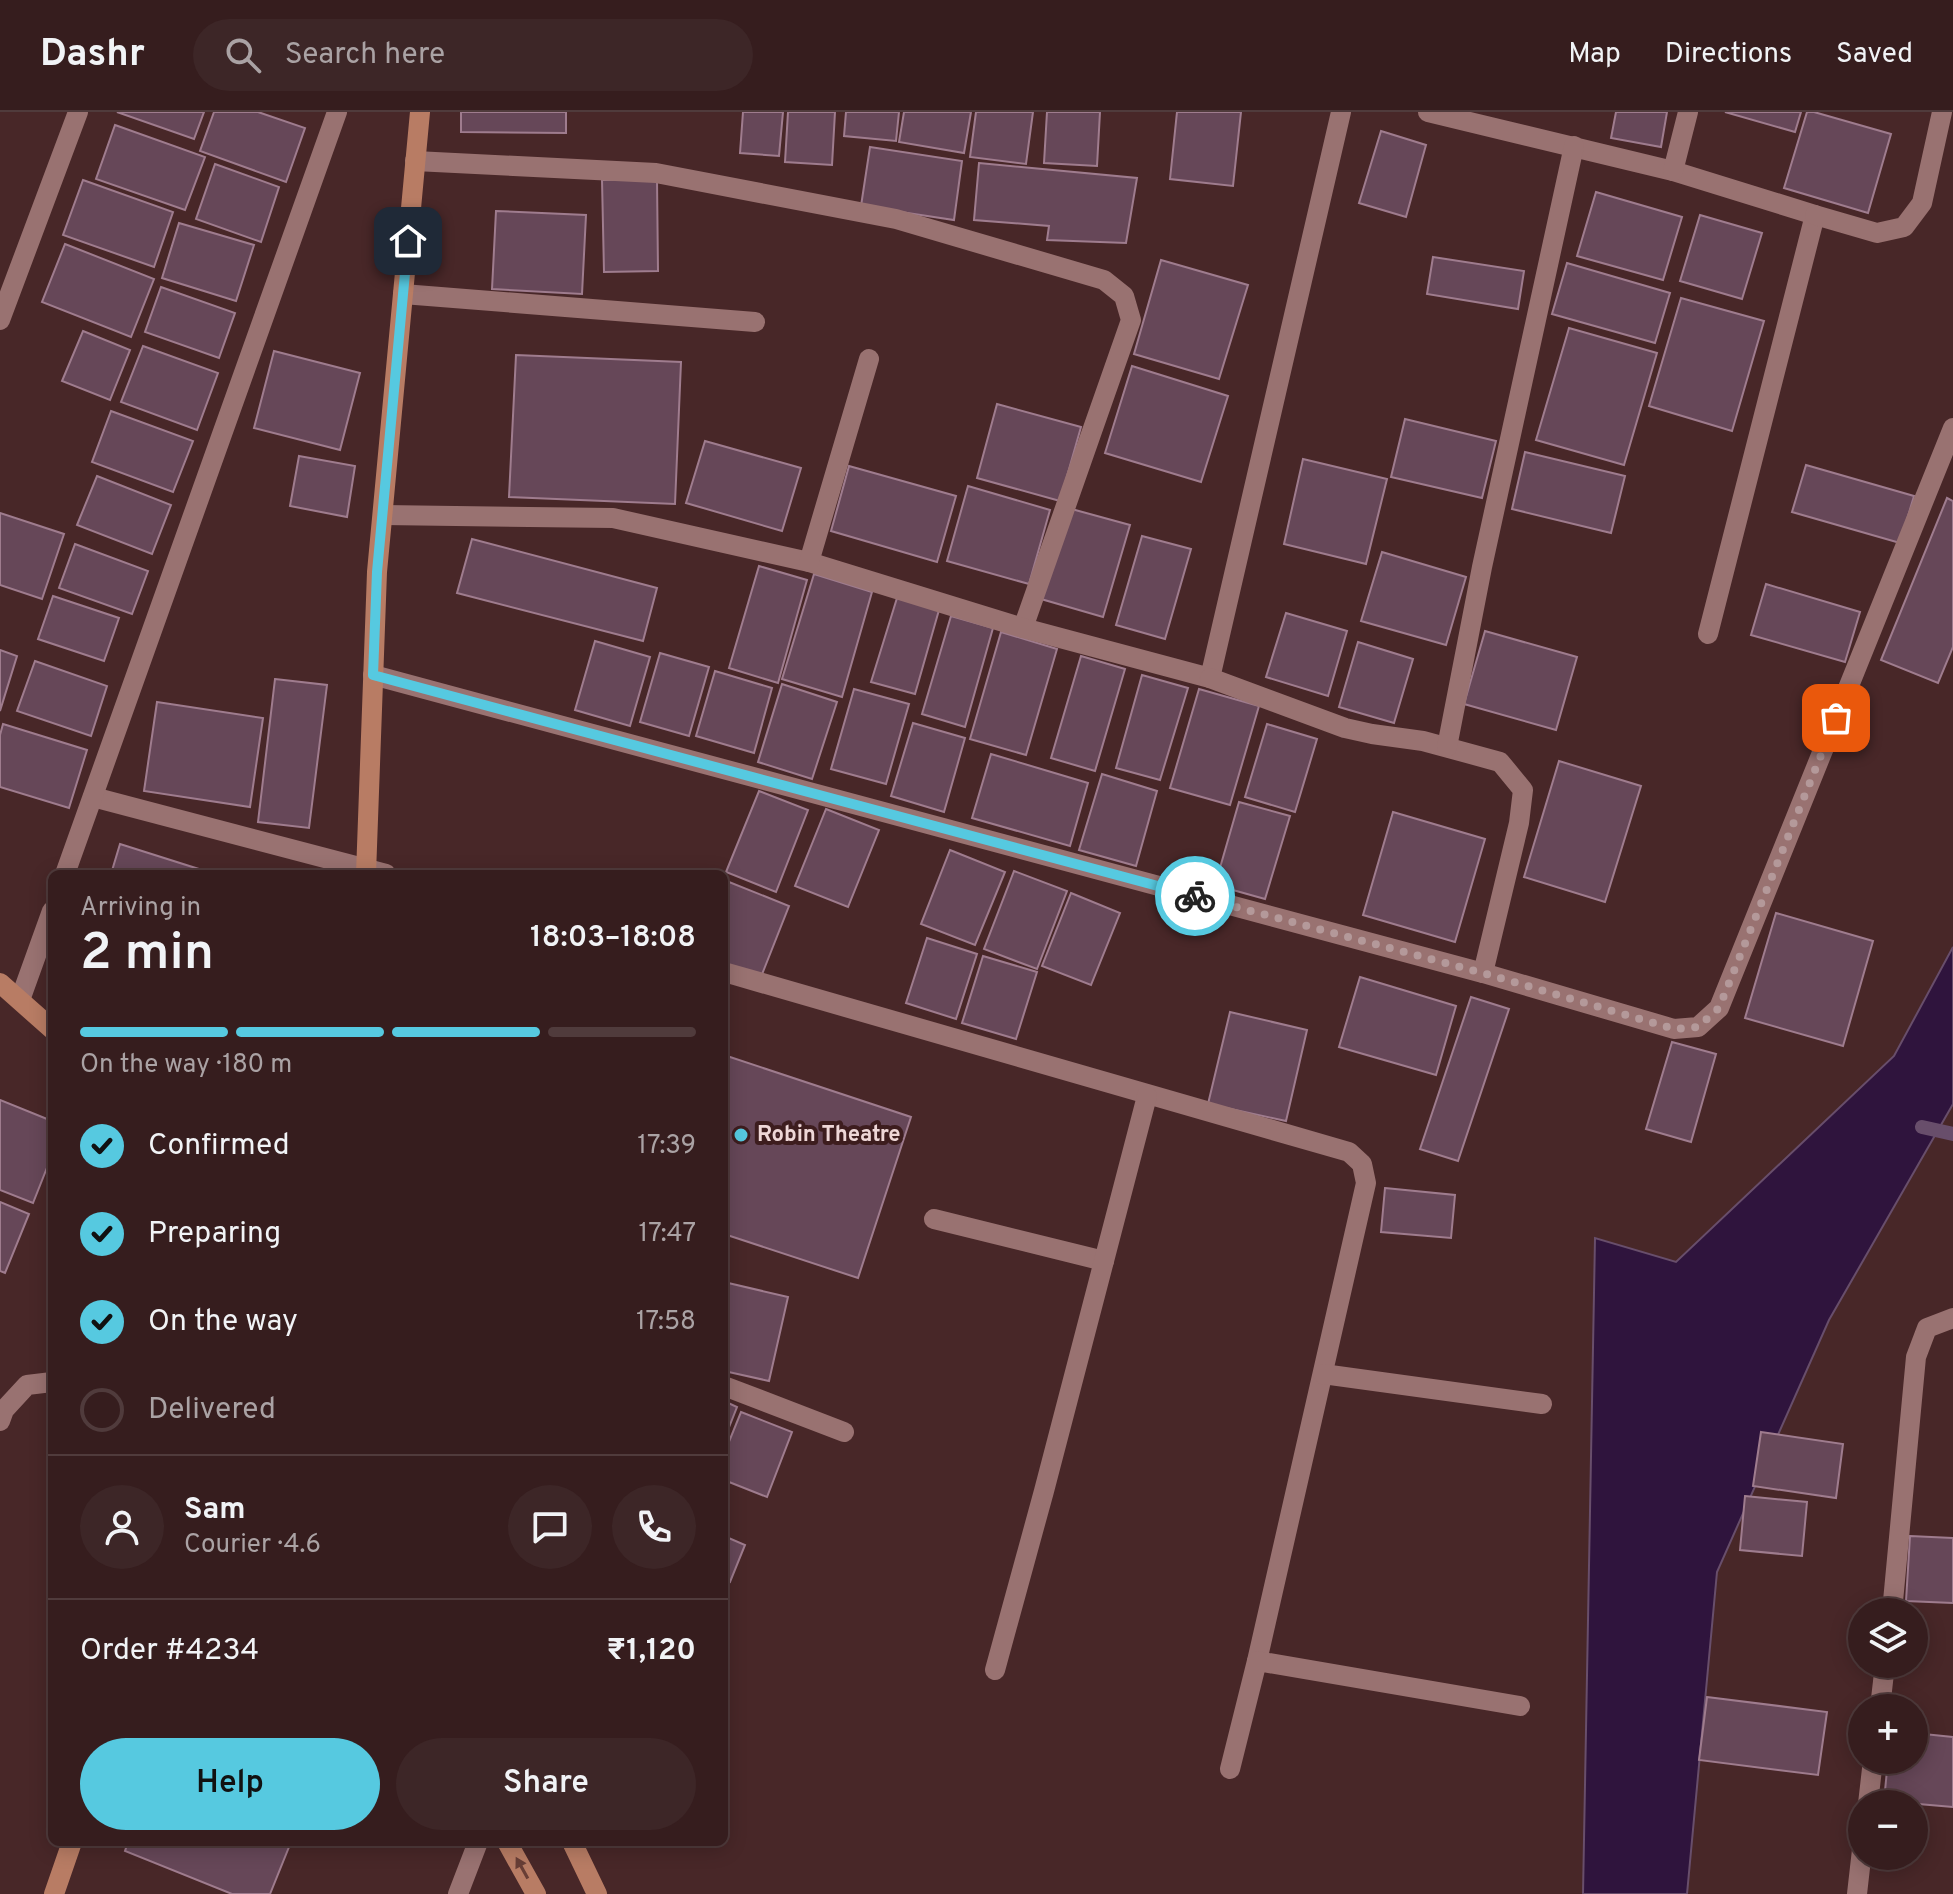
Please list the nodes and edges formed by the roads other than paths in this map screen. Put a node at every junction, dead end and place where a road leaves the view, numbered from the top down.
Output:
1 (78, 112) edge
2 (337, 112) edge
3 (420, 112) edge
4 (1341, 112) edge
5 (1428, 112) edge
6 (1688, 112) edge
7 (1942, 112) edge
8 (1454, 115) edge
9 (1574, 146) junction
10 (415, 161) junction
11 (1673, 171) junction
12 (1815, 215) junction
13 (403, 294) junction
14 (0, 320) edge
15 (755, 322) dead end
16 (869, 359) dead end
17 (1953, 428) edge
18 (383, 515) junction
19 (809, 562) junction
20 (1023, 628) junction
21 (1708, 634) dead end
22 (373, 675) junction
23 (1210, 678) junction
24 (1447, 747) junction
25 (93, 797) junction
26 (66, 870) edge
27 (366, 870) edge
28 (373, 870) edge
29 (48, 922) edge
30 (728, 973) edge
31 (1483, 973) junction
32 (0, 983) edge
33 (20, 1000) junction
34 (48, 1025) edge
35 (1147, 1096) junction
36 (934, 1219) dead end
37 (1104, 1261) junction
38 (1953, 1318) edge
39 (1323, 1374) junction
40 (48, 1382) edge
41 (728, 1388) edge
42 (1542, 1404) dead end
43 (0, 1421) edge
44 (844, 1432) dead end
45 (1893, 1598) edge
46 (1257, 1661) junction
47 (995, 1670) dead end
48 (1520, 1706) dead end
49 (1230, 1769) dead end
50 (71, 1846) edge
51 (476, 1846) edge
52 (509, 1846) edge
53 (574, 1846) edge
54 (1860, 1870) edge
55 (54, 1894) edge
56 (458, 1894) edge
57 (536, 1894) edge
58 (597, 1894) edge
59 (1857, 1894) edge

1 - 14 street
2 - 25 street
3 - 10 street
4 - 23 street
5 - 8 street
6 - 11 street
7 - 12 street
8 - 9 street
9 - 11 street
9 - 24 street
10 - 13 street
10 - 20 street
11 - 12 street
12 - 21 street
13 - 15 street
13 - 18 street
16 - 19 street
17 - 31 street
18 - 19 street
18 - 22 street
19 - 20 street
20 - 23 street
22 - 28 street
22 - 31 street
23 - 24 street
24 - 31 street
25 - 26 street
25 - 27 street
29 - 33 street
30 - 35 street
32 - 33 street
33 - 34 street
35 - 37 street
35 - 39 street
36 - 37 street
37 - 47 street
38 - 45 street
39 - 42 street
39 - 46 street
40 - 43 street
41 - 44 street
46 - 48 street
46 - 49 street
50 - 55 street
51 - 56 street
57 -> 52 street
53 - 58 street
54 - 59 street

